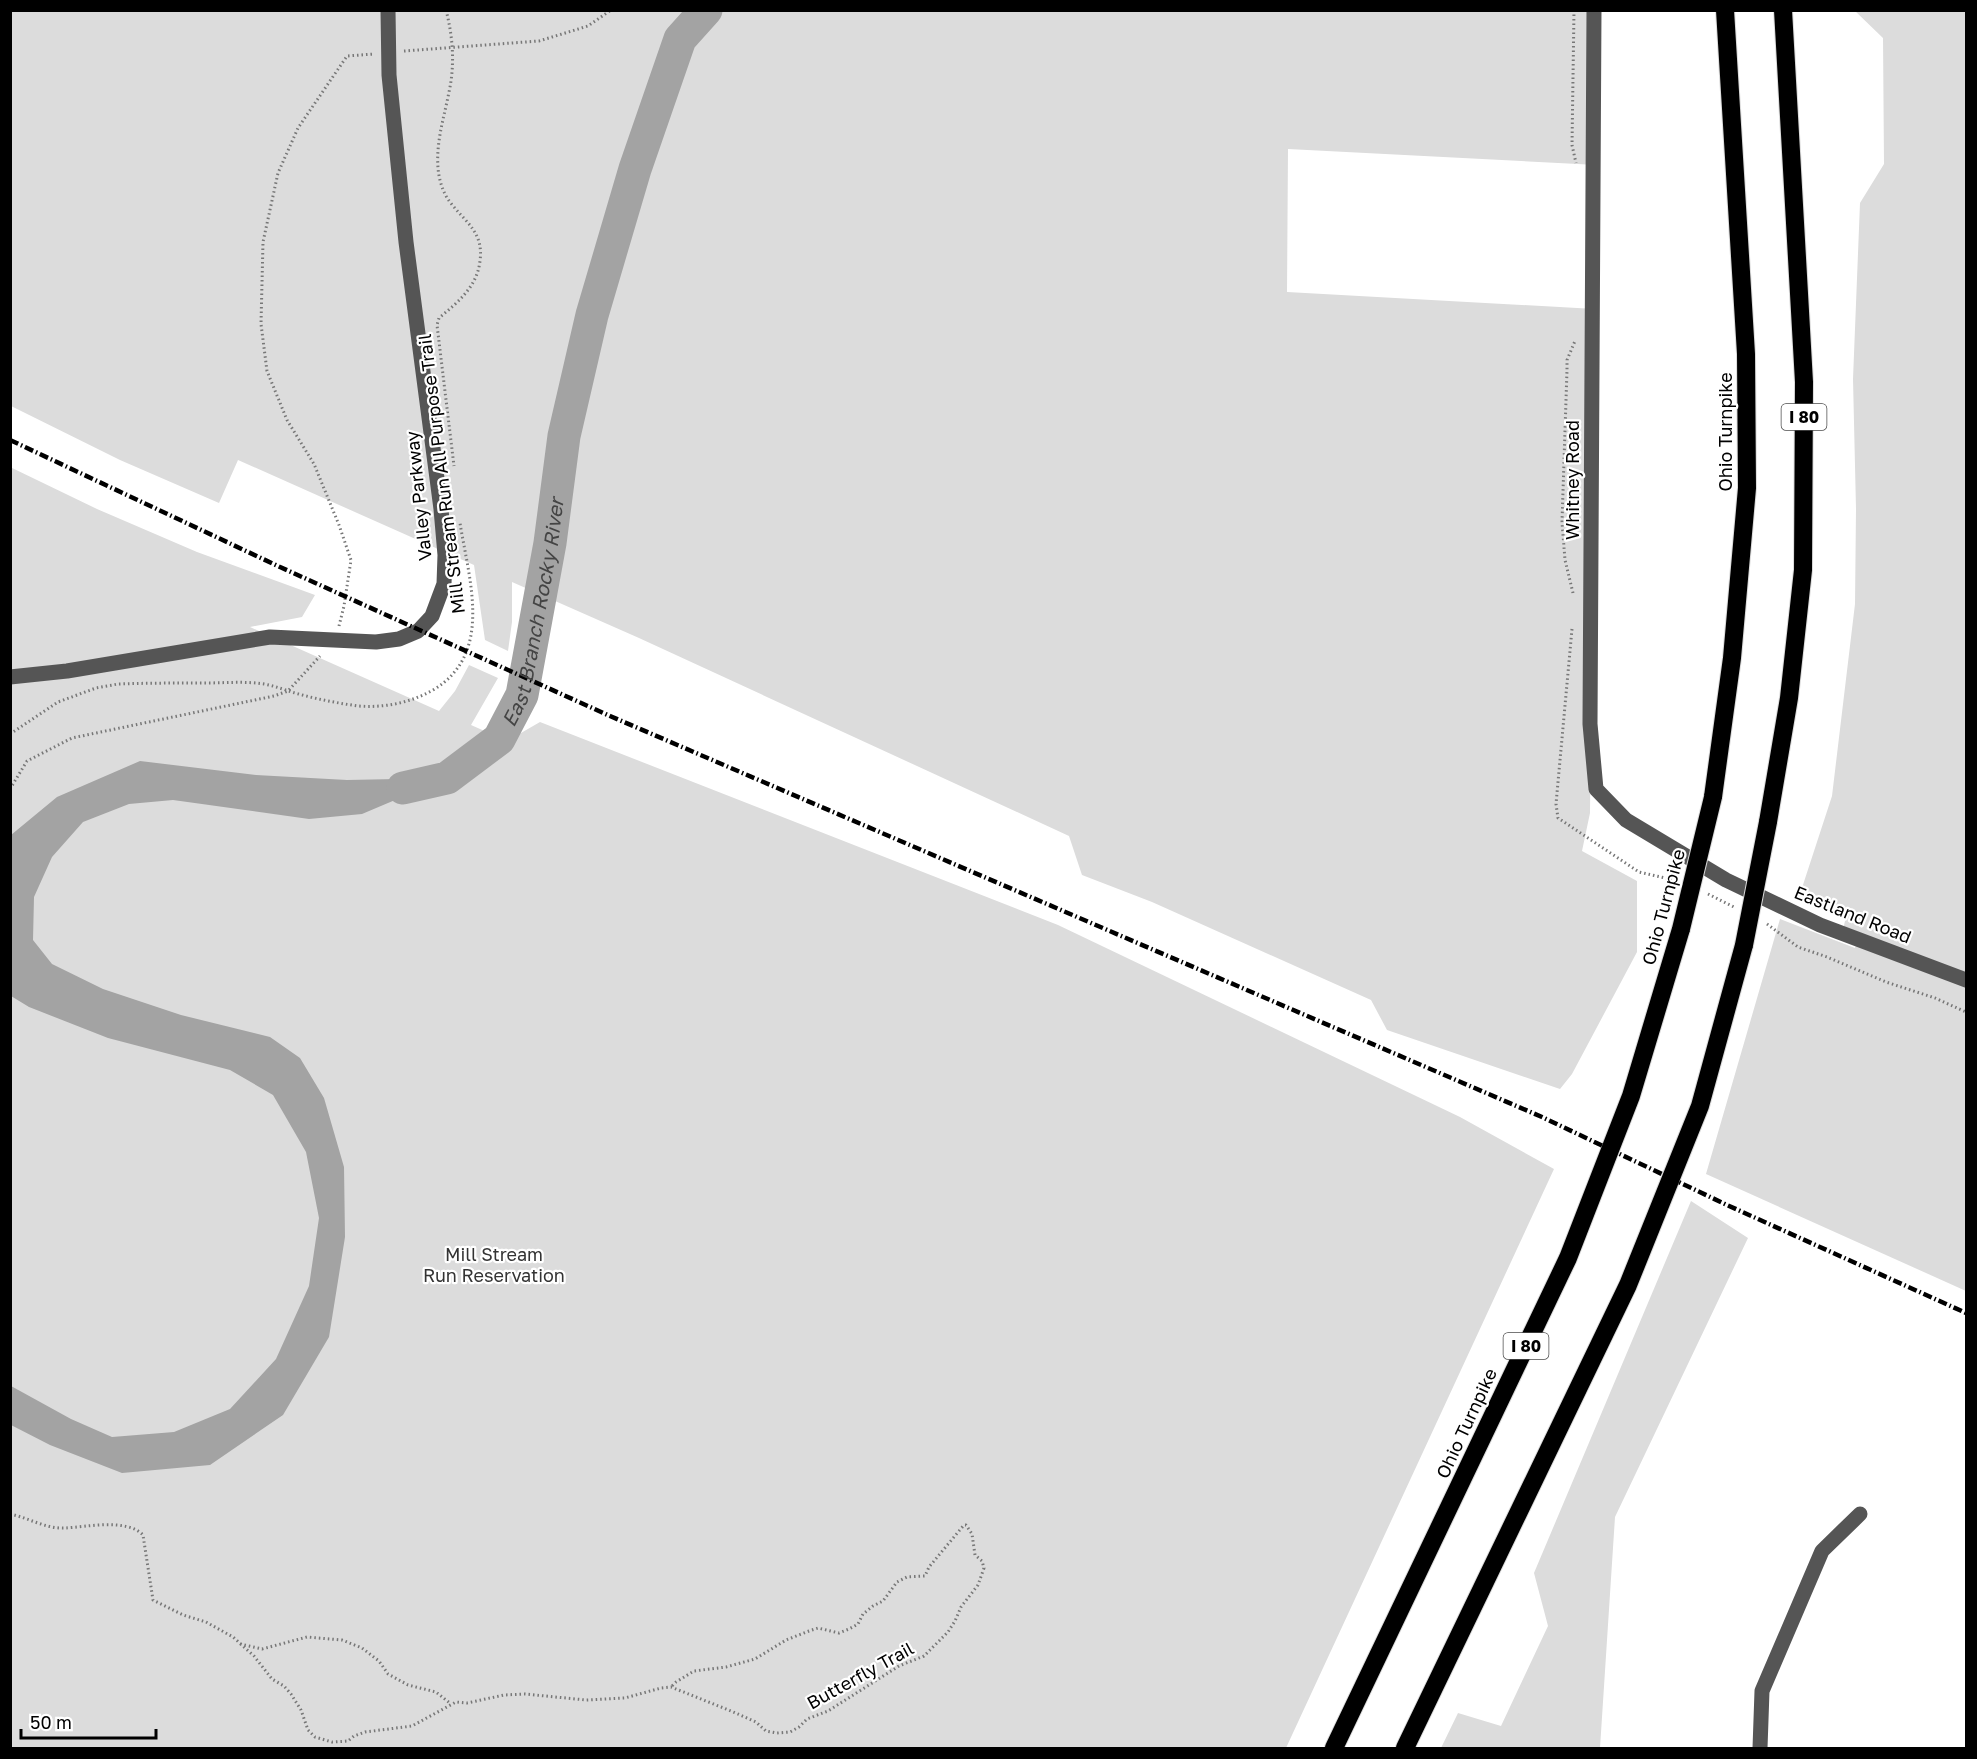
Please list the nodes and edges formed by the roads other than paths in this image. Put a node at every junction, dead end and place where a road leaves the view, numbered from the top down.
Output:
1 (388, 10) edge
2 (1594, 10) edge
3 (1725, 10) edge
4 (1783, 10) edge
5 (10, 677) edge
6 (1726, 880) joint
7 (1966, 980) edge
8 (1860, 1514) dead end
9 (1334, 1749) edge
10 (1405, 1749) edge
11 (1760, 1749) edge

1 - 5 street, Valley Parkway
2 - 6 street, Whitney Road
3 - 9 highway, Ohio Turnpike / I 80, bridge
4 - 10 highway, I 80, bridge
6 - 7 street, Eastland Road
8 - 11 street

